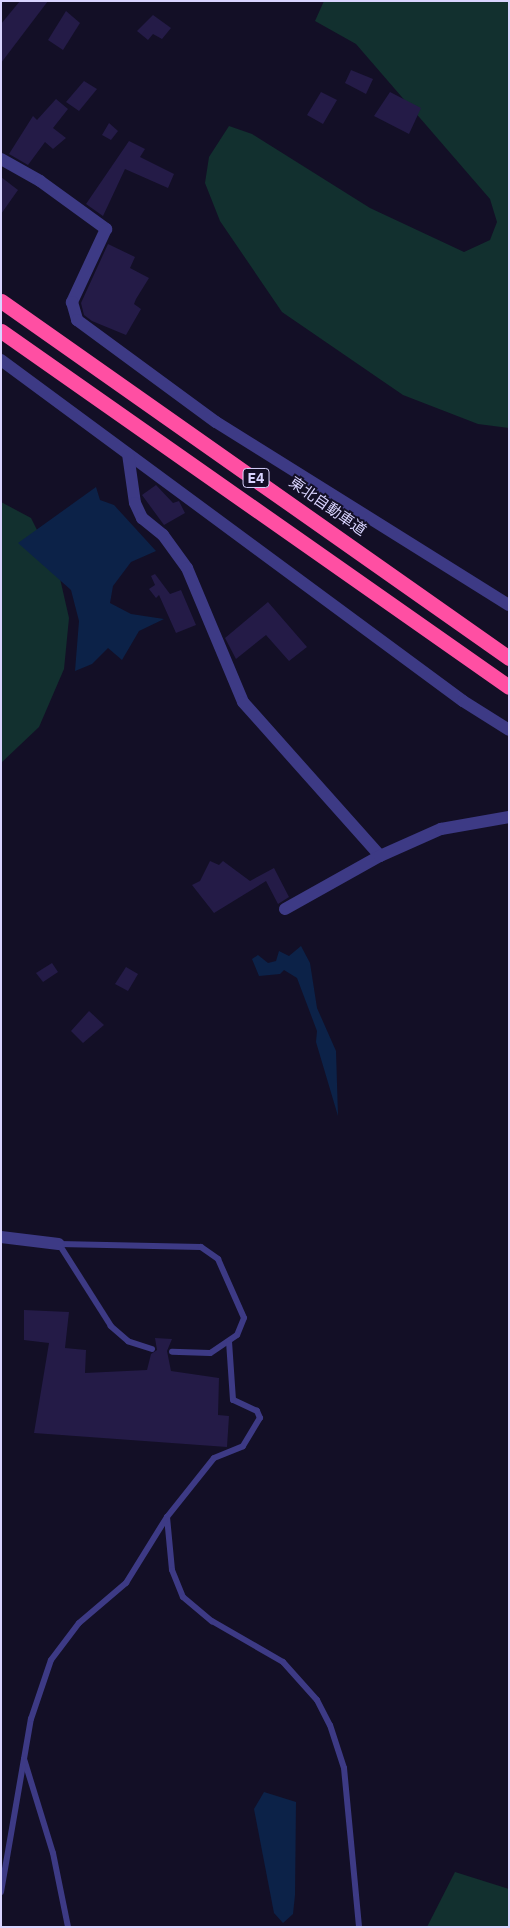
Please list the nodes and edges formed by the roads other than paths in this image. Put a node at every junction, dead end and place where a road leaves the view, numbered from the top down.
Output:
1 (1, 159) edge
2 (1, 301) edge
3 (1, 331) edge
4 (1, 360) edge
5 (128, 454) junction
6 (509, 605) edge
7 (509, 658) edge
8 (509, 687) edge
9 (509, 730) edge
10 (509, 817) edge
11 (380, 856) junction
12 (285, 909) dead end
13 (1, 1237) edge
14 (59, 1244) junction
15 (229, 1342) junction
16 (152, 1349) dead end
17 (172, 1352) dead end
18 (167, 1517) junction
19 (24, 1756) junction
20 (1, 1892) edge
21 (68, 1927) edge
22 (359, 1927) edge

1 - 6 street
2 - 7 highway, 東北自動車道 / E4
3 - 8 highway, E4
4 - 5 street
5 - 9 street
5 - 11 street
10 - 11 street
11 - 12 street
13 - 14 street
14 - 15 lane
14 - 16 lane
15 - 17 lane
15 - 18 lane
18 - 19 lane
18 - 22 lane
19 - 20 lane
19 - 21 lane

